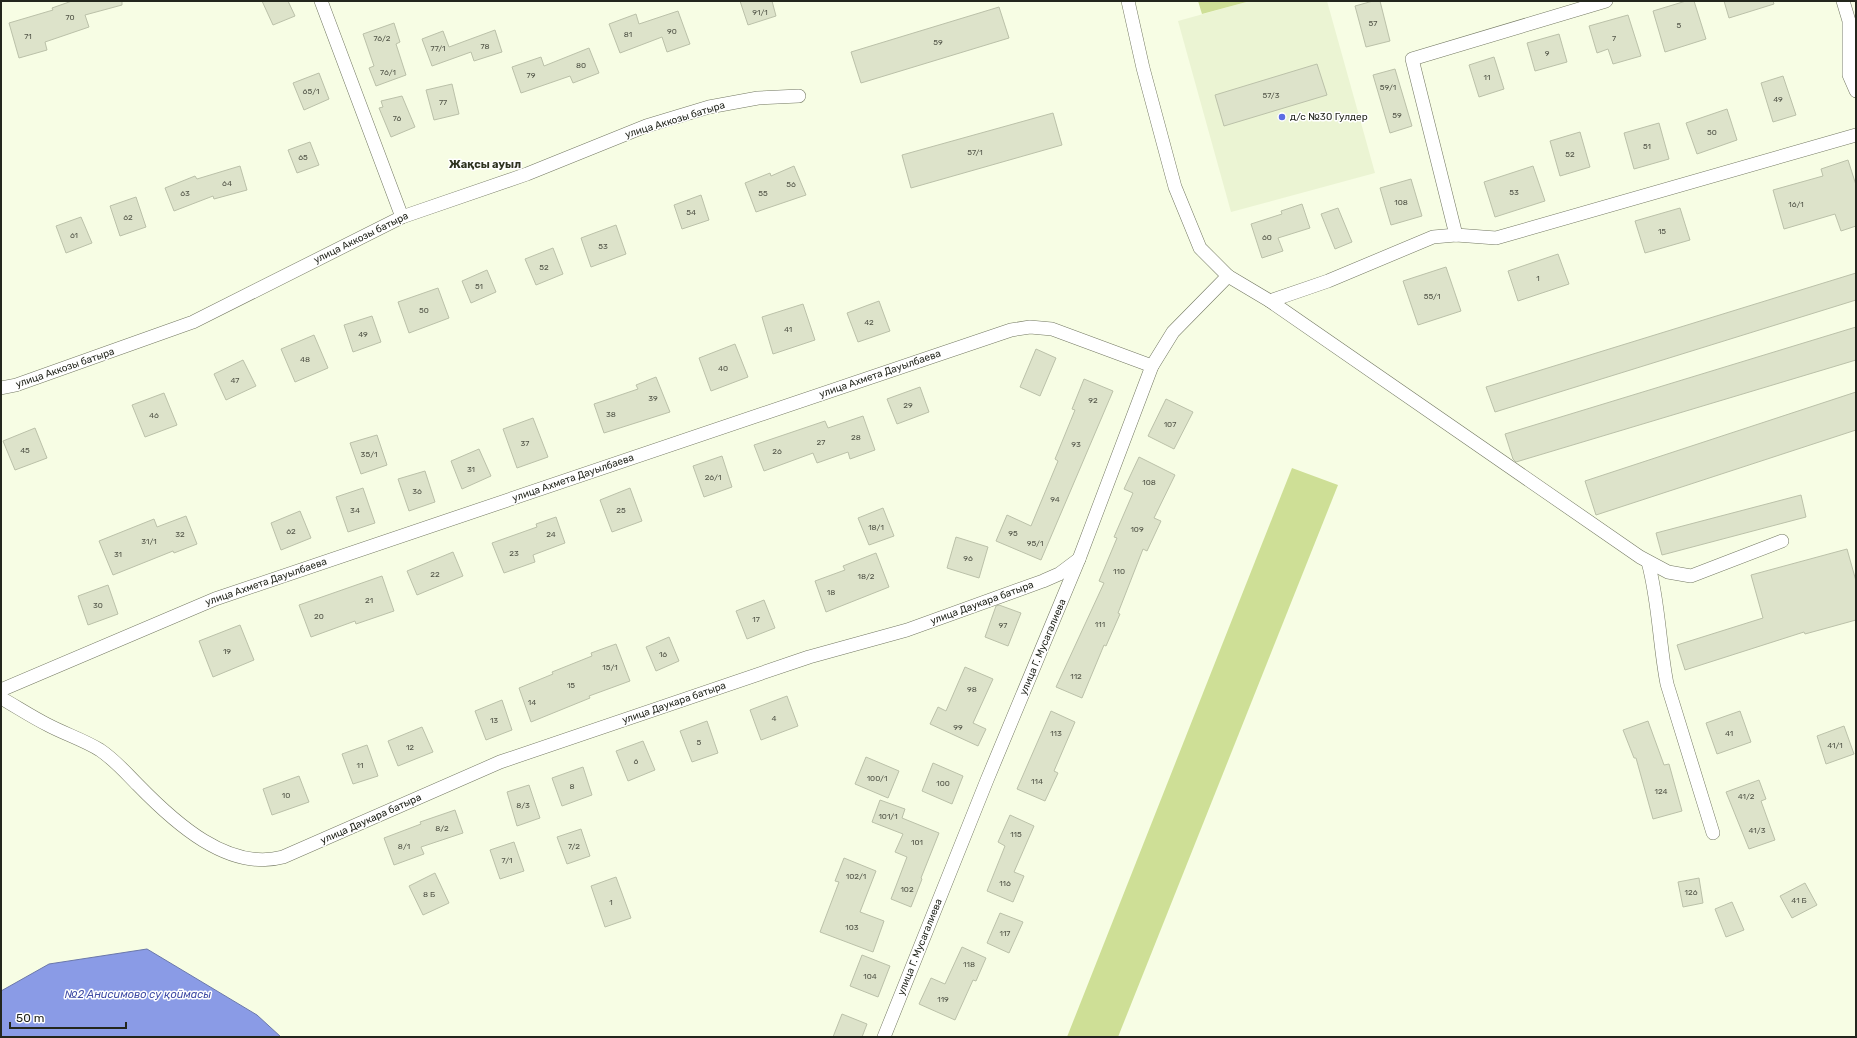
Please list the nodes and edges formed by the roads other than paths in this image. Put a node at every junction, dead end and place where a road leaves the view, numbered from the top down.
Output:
1 (321, 1) edge
2 (1128, 1) edge
3 (1606, 1) edge
4 (1843, 1) edge
5 (1853, 20) edge
6 (1856, 91) edge
7 (799, 96) dead end
8 (1856, 135) edge
9 (402, 217) junction
10 (1456, 235) junction
11 (1228, 276) junction
12 (1270, 302) junction
13 (1152, 366) junction
14 (1, 388) edge
15 (1782, 541) dead end
16 (1079, 559) junction
17 (1648, 562) junction
18 (1, 690) edge
19 (1, 698) edge
20 (1713, 833) dead end
21 (884, 1037) edge

1 - 9 street
2 - 11 street
3 - 10 street
4 - 5 street
5 - 6 street
7 - 9 street, улица Аккозы батыра
8 - 10 street
9 - 14 street, улица Аккозы батыра
10 - 12 street
11 - 12 street
11 - 13 street, улица Г. Мусагалиева
12 - 17 street
13 - 16 street, улица Г. Мусагалиева
13 - 18 street, улица Ахмета Дауылбаева
15 - 17 street
16 - 19 street, улица Даукара батыра
16 - 21 street, улица Г. Мусагалиева
17 - 20 street

